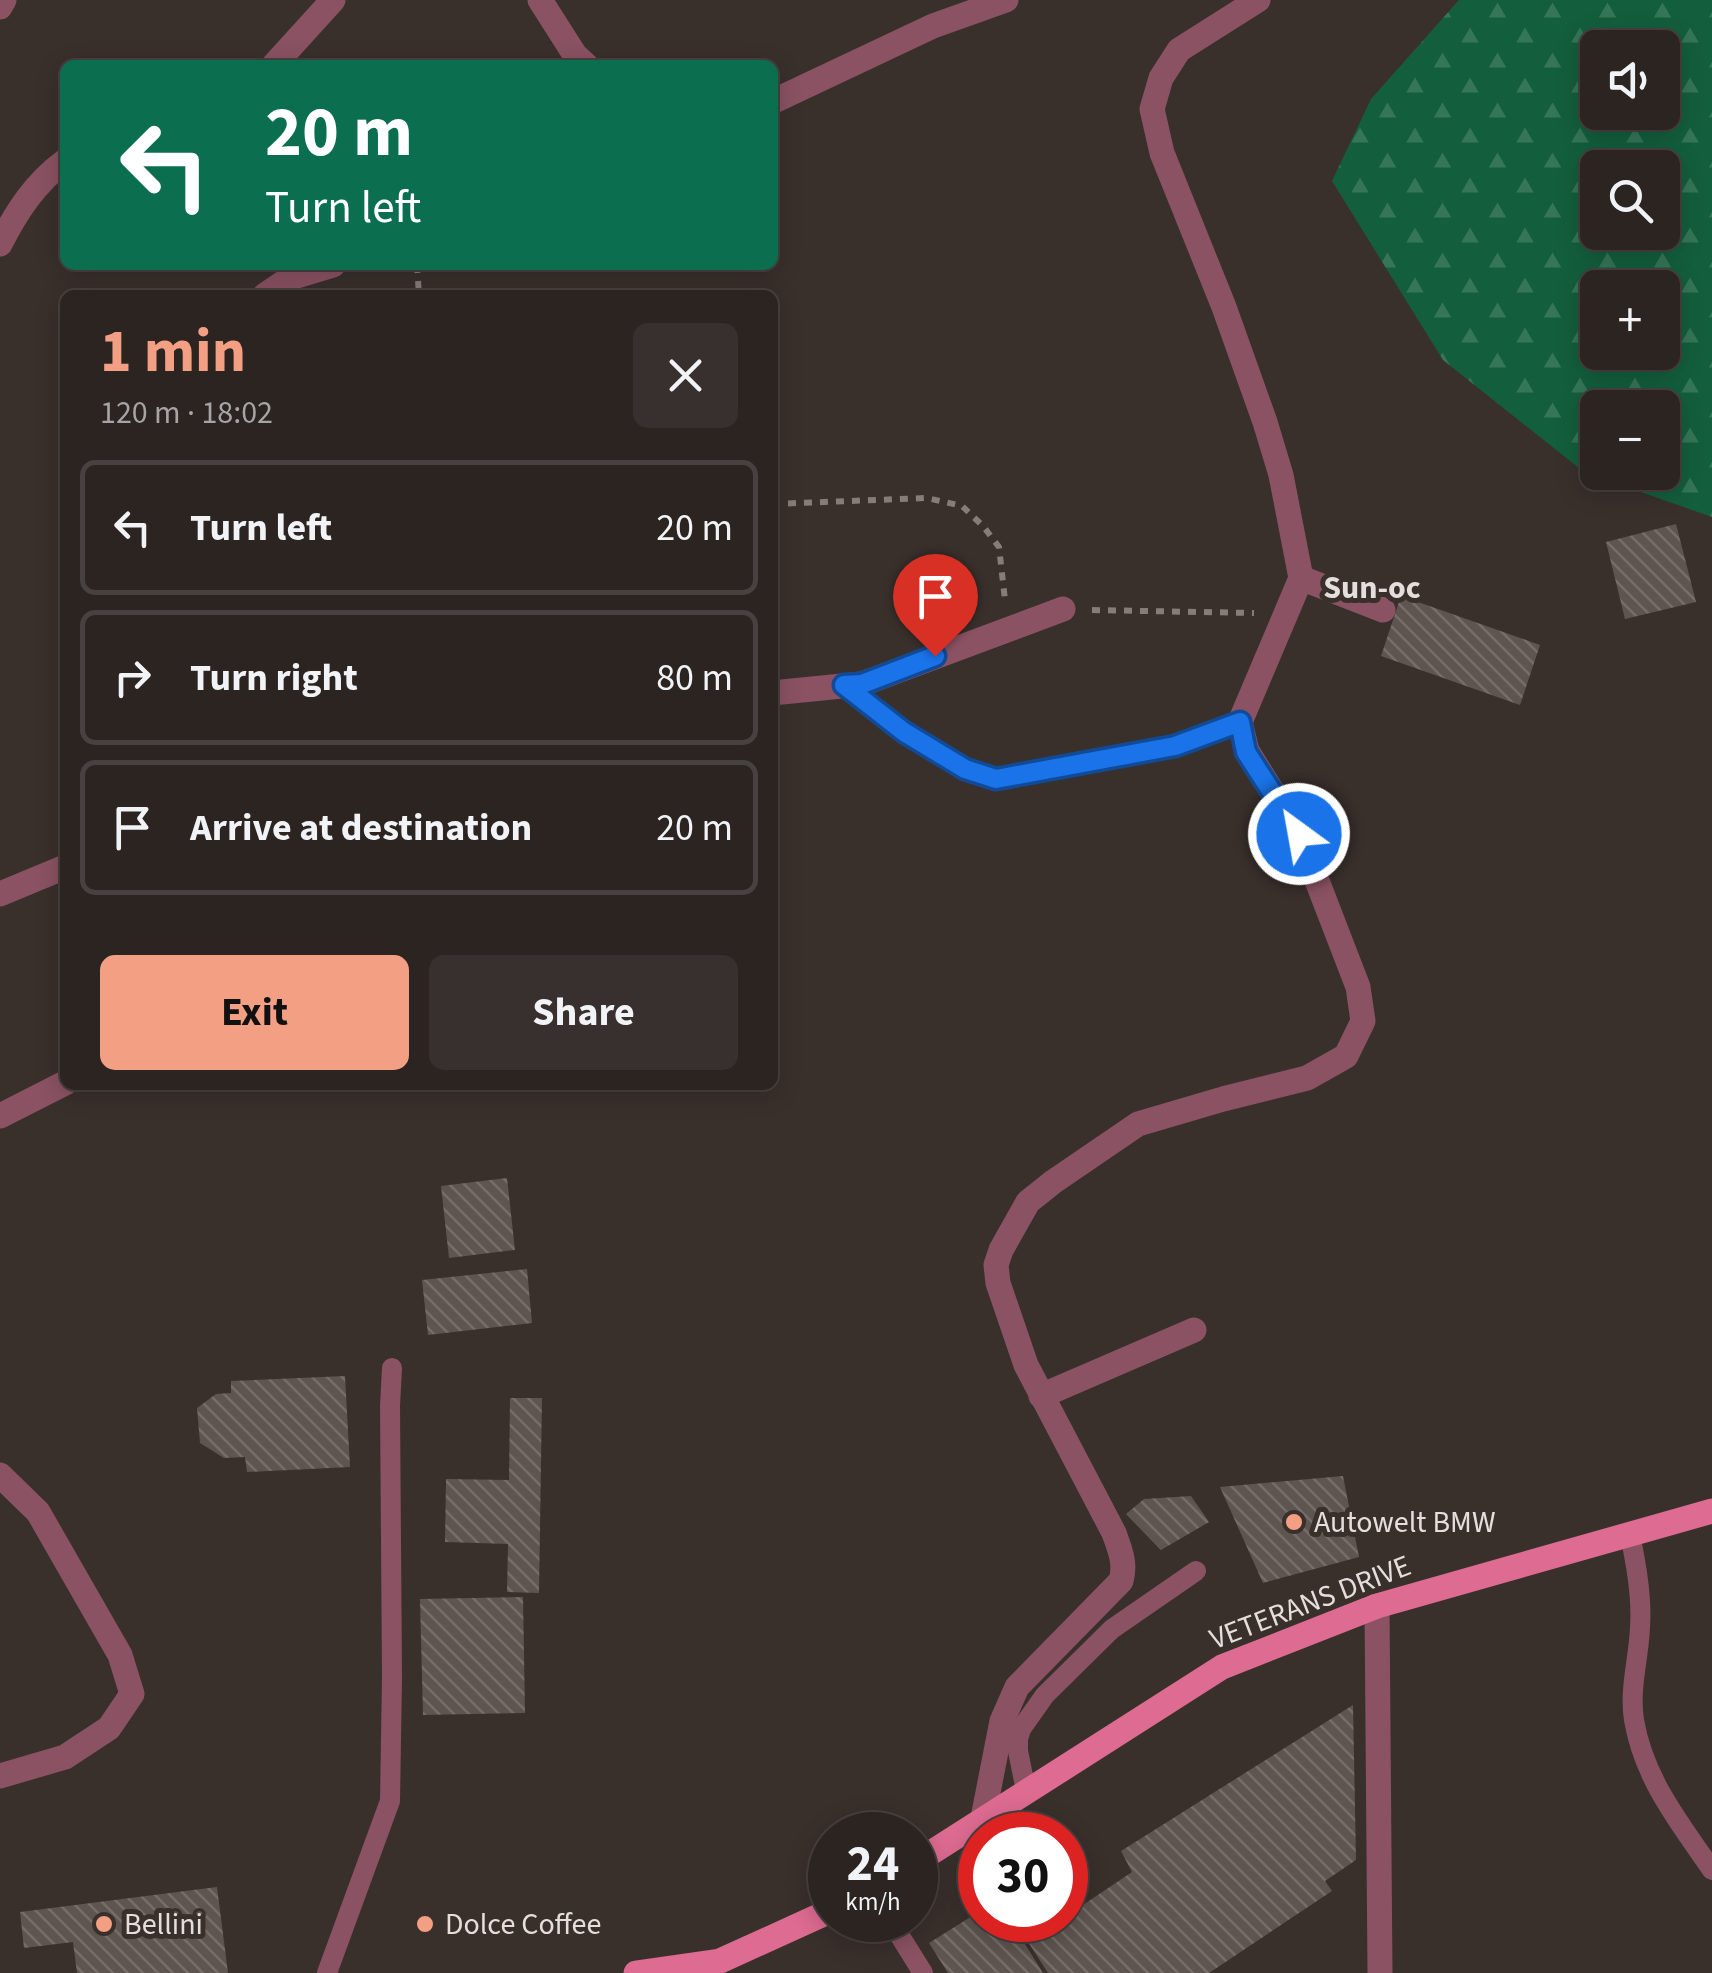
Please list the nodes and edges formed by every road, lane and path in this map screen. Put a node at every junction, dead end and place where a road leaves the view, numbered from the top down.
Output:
1 (4, 0) edge
2 (333, 0) edge
3 (540, 0) edge
4 (1006, 0) edge
5 (1258, 0) edge
6 (0, 7) edge
7 (279, 60) edge
8 (581, 60) edge
9 (778, 99) edge
10 (60, 165) edge
11 (0, 244) edge
12 (316, 270) edge
13 (272, 290) edge
14 (778, 504) edge
15 (1300, 578) junction
16 (1063, 609) joint
17 (1384, 610) dead end
18 (1286, 613) junction
19 (1008, 628) junction
20 (844, 685) junction
21 (778, 692) edge
22 (1240, 722) junction
23 (60, 869) edge
24 (0, 894) edge
25 (60, 1086) edge
26 (0, 1116) edge
27 (1194, 1330) dead end
28 (392, 1368) dead end
29 (1041, 1396) junction
30 (0, 1475) edge
31 (1712, 1510) edge
32 (1630, 1534) junction
33 (1196, 1572) dead end
34 (1377, 1606) junction
35 (0, 1776) edge
36 (1026, 1791) junction
37 (984, 1812) edge
38 (993, 1812) edge
39 (1712, 1870) edge
40 (808, 1921) edge
41 (904, 1942) edge
42 (327, 1973) edge
43 (636, 1973) edge
44 (923, 1973) edge
45 (1380, 1973) edge

1 - 6 street
2 - 7 street
3 - 8 street
4 - 9 street
5 - 15 street
10 - 11 street
12 - 13 street
14 - 19 path
15 - 17 street
15 - 18 street
16 - 18 path
16 - 19 street
18 - 22 street
19 - 20 street
20 - 21 street
20 - 22 lane
22 - 29 street
23 - 24 street
25 - 26 street
27 - 29 street
28 - 42 lane
29 - 37 street
30 - 35 street
31 - 32 main road, VETERANS DRIVE
32 - 34 main road, VETERANS DRIVE
32 - 39 lane
33 - 36 lane
34 - 36 main road, VETERANS DRIVE
34 - 45 street
36 - 38 main road, VETERANS DRIVE
40 - 43 main road
41 - 44 lane

